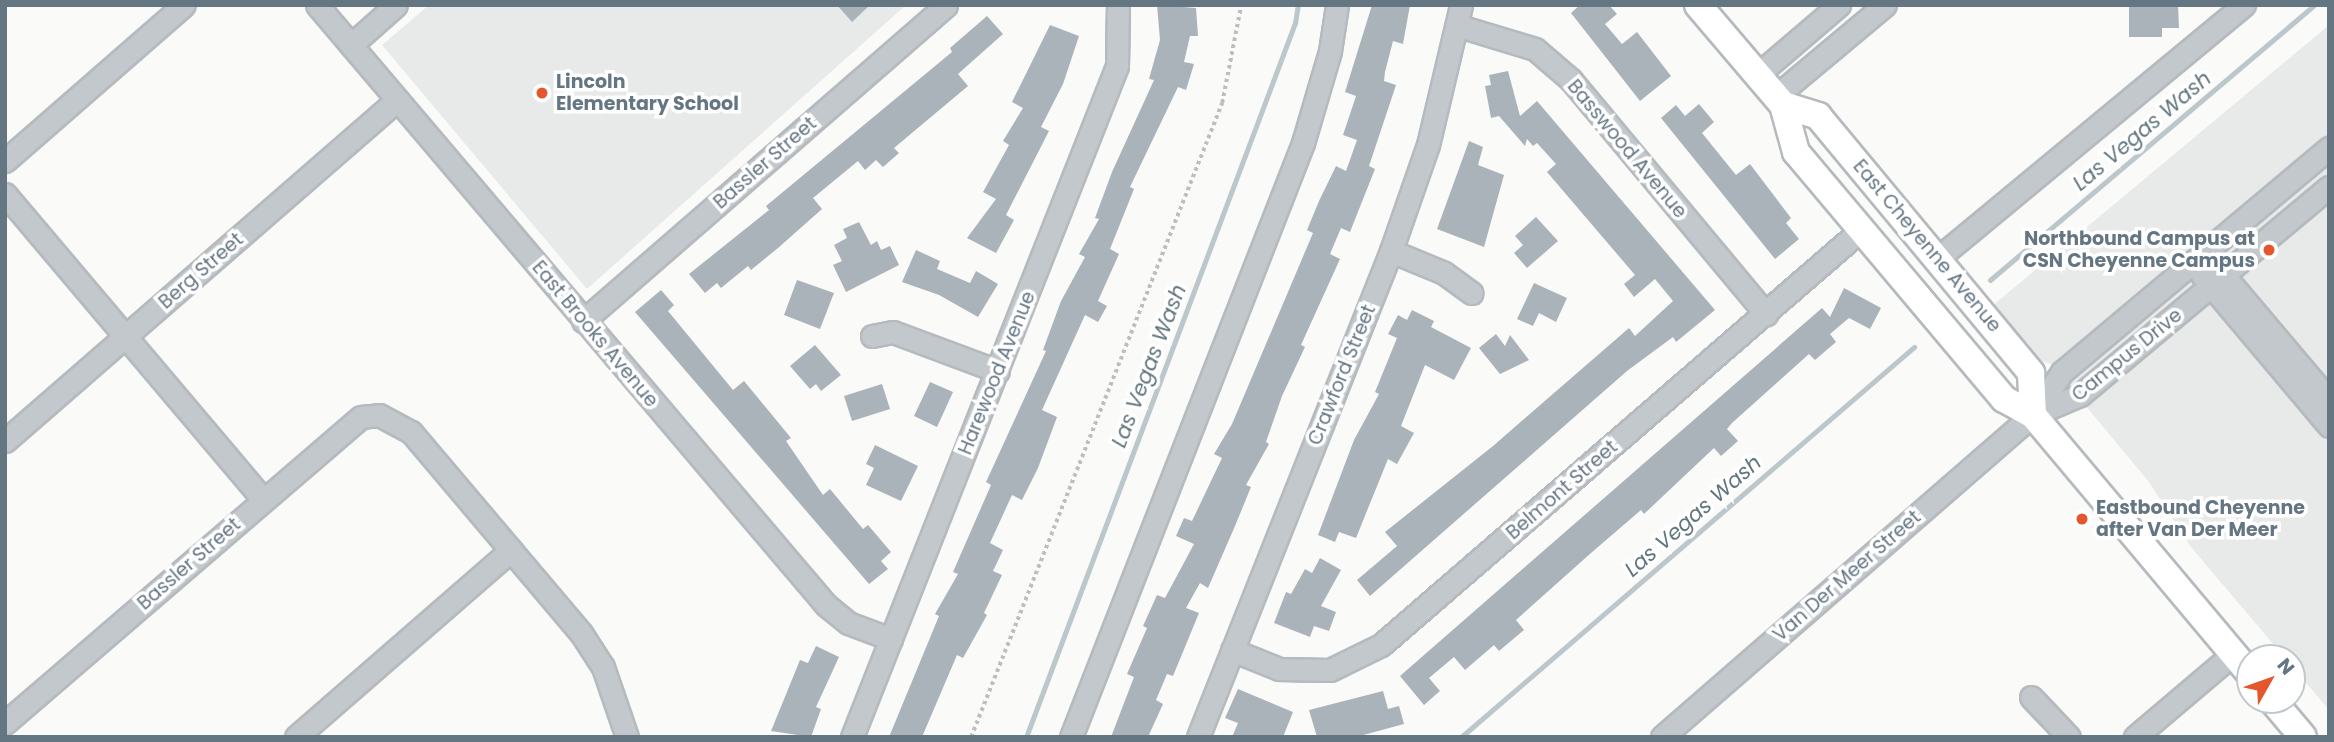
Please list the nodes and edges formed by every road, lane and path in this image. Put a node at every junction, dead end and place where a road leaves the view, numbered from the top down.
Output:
1 (184, 5) edge
2 (317, 5) edge
3 (396, 5) edge
4 (946, 5) edge
5 (1118, 5) edge
6 (1241, 5) edge
7 (1337, 5) edge
8 (1698, 5) edge
9 (1839, 5) edge
10 (1885, 5) edge
11 (2244, 5) edge
12 (1460, 16) edge
13 (351, 45) junction
14 (1757, 75) junction
15 (397, 100) junction
16 (1779, 101) junction
17 (2329, 148) edge
18 (5, 161) edge
19 (2329, 187) edge
20 (5, 194) edge
21 (1862, 229) junction
22 (1391, 251) junction
23 (1938, 258) junction
24 (2198, 258) junction
25 (2217, 281) junction
26 (1472, 293) dead end
27 (1766, 314) junction
28 (583, 321) junction
29 (126, 336) junction
30 (872, 336) dead end
31 (998, 371) junction
32 (2329, 400) edge
33 (2033, 415) junction
34 (2329, 426) edge
35 (5, 441) edge
36 (263, 499) junction
37 (511, 550) junction
38 (891, 639) junction
39 (1232, 650) junction
40 (2233, 654) junction
41 (2236, 658) edge
42 (2031, 697) dead end
43 (2283, 714) edge
44 (5, 723) edge
45 (296, 737) edge
46 (627, 737) edge
47 (852, 737) edge
48 (971, 737) edge
49 (1071, 737) edge
50 (1198, 737) edge
51 (1661, 737) edge
52 (2069, 737) edge
53 (2135, 737) edge
54 (2302, 737) edge

1 - 18 street
2 - 13 street, East Brooks Avenue
3 - 13 street
4 - 28 street, Bassler Street
5 - 31 street, Harewood Avenue
6 - 48 path
7 - 49 street
8 - 14 main road, East Cheyenne Avenue
9 - 14 street
10 - 16 street
11 - 23 street
12 - 22 street, Crawford Street
12 - 27 street, Basswood Avenue
13 - 15 street, East Brooks Avenue
14 - 16 main road, East Cheyenne Avenue
15 - 28 street, East Brooks Avenue
15 - 29 street, Berg Street
16 - 21 main road, East Cheyenne Avenue
16 - 23 main road, East Cheyenne Avenue
17 - 24 street, Campus Drive
19 - 25 street, Campus Drive
20 - 29 street
21 - 27 street, Belmont Street
21 - 33 main road, East Cheyenne Avenue
22 - 26 street
22 - 39 street, Crawford Street
23 - 33 main road, East Cheyenne Avenue
24 - 25 street
24 - 33 street, Campus Drive
25 - 32 street
25 - 33 street, Campus Drive
25 - 34 street
27 - 39 street, Belmont Street
28 - 38 street, East Brooks Avenue
29 - 35 street, Berg Street
29 - 36 street
30 - 31 street
31 - 38 street, Harewood Avenue
33 - 40 main road, East Cheyenne Avenue
33 - 51 street, Van Der Meer Street
36 - 37 street, Bassler Street
36 - 44 street, Bassler Street
37 - 45 street
37 - 46 street
38 - 47 street, Harewood Avenue
39 - 50 street, Crawford Street
40 - 41 main road, East Cheyenne Avenue
40 - 53 street
42 - 52 street
43 - 54 main road

